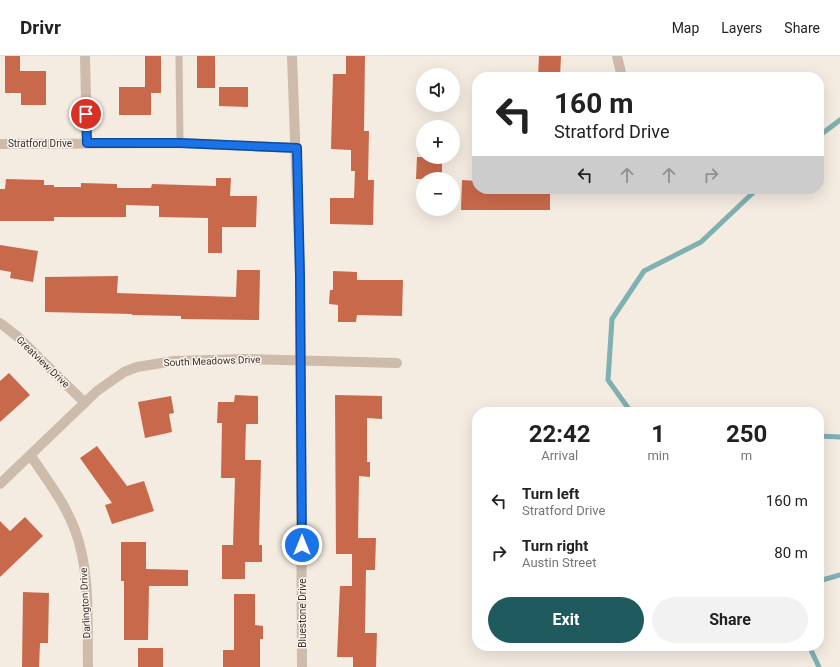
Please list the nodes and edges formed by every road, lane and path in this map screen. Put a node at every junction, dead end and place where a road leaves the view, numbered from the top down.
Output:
1 (85, 56) edge
2 (179, 56) edge
3 (292, 56) edge
4 (617, 56) edge
5 (621, 72) edge
6 (87, 143) junction
7 (180, 143) junction
8 (0, 144) edge
9 (297, 148) junction
10 (0, 323) edge
11 (301, 361) junction
12 (397, 363) dead end
13 (84, 402) junction
14 (31, 456) junction
15 (0, 484) edge
16 (88, 667) edge
17 (302, 667) edge

1 - 6 street
2 - 7 lane
3 - 9 street, Bluestone Drive
4 - 5 street
6 - 7 street, Stratford Drive
6 - 8 street, Stratford Drive
7 - 9 street, Stratford Drive
9 - 11 street, Bluestone Drive
10 - 13 street, Greatview Drive
11 - 12 street, South Meadows Drive
11 - 13 street, South Meadows Drive
11 - 17 street, Bluestone Drive
13 - 14 street, South Meadows Drive
14 - 15 street, South Meadows Drive
14 - 16 street, Darlington Drive

